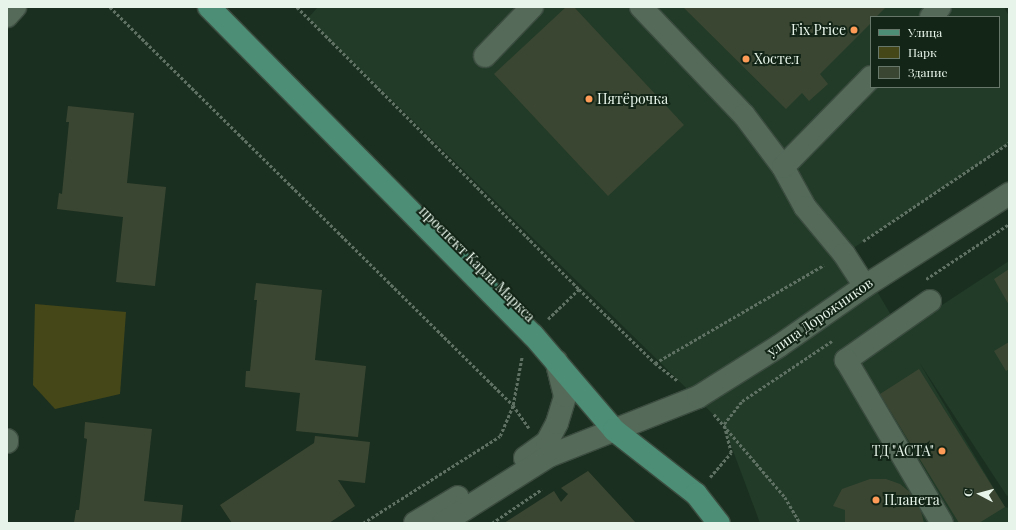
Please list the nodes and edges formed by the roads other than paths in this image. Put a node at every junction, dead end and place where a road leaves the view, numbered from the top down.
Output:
1 (15, 7) edge
2 (209, 7) edge
3 (221, 7) edge
4 (532, 7) edge
5 (641, 7) edge
6 (940, 7) edge
7 (7, 16) edge
8 (931, 16) edge
9 (485, 56) dead end
10 (870, 78) edge
11 (783, 167) junction
12 (1009, 194) edge
13 (865, 286) junction
14 (930, 301) dead end
15 (556, 361) junction
16 (619, 428) junction
17 (414, 523) edge
18 (444, 523) edge
19 (719, 523) edge
20 (728, 523) edge
21 (942, 523) edge

1 - 7 street
2 - 15 main road
3 - 16 main road, проспект Карла Маркса
4 - 9 street
5 - 11 street
6 - 8 street
10 - 11 street
11 - 13 street
12 - 13 street, улица Дорожников
13 - 16 street, улица Дорожников
14 - 21 street
15 - 16 main road
15 - 17 street
16 - 18 street, улица Дорожников
16 - 19 main road
16 - 20 main road, проспект Карла Маркса

